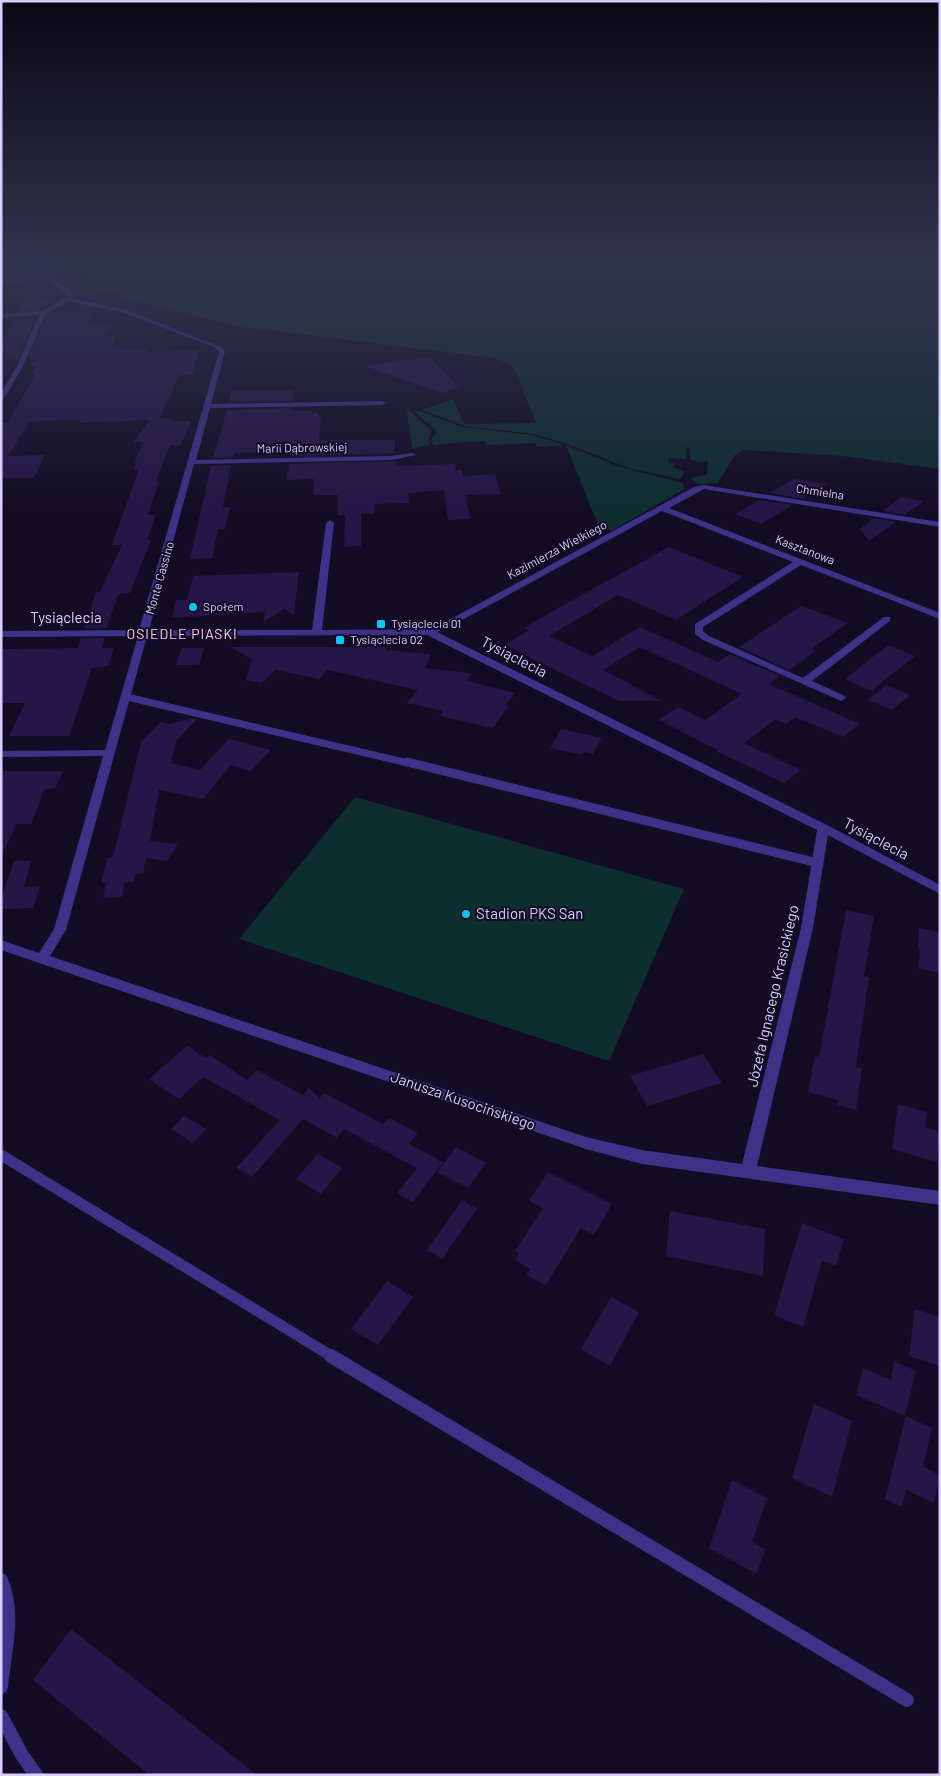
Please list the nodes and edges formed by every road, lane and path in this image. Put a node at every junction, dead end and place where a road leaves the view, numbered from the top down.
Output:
1 (28, 348) edge
2 (218, 348) edge
3 (1, 399) edge
4 (382, 403) dead end
5 (207, 406) junction
6 (412, 455) dead end
7 (193, 462) junction
8 (697, 489) joint
9 (662, 508) junction
10 (330, 523) dead end
11 (940, 525) edge
12 (799, 562) junction
13 (940, 616) edge
14 (887, 620) dead end
15 (317, 632) junction
16 (429, 632) junction
17 (145, 633) junction
18 (1, 634) edge
19 (804, 682) junction
20 (127, 697) junction
21 (841, 698) dead end
22 (319, 741) joint
23 (111, 753) junction
24 (1, 754) edge
25 (823, 828) junction
26 (818, 863) junction
27 (940, 890) edge
28 (1, 945) edge
29 (42, 958) junction
30 (1, 1155) edge
31 (748, 1171) junction
32 (940, 1198) edge
33 (1, 1580) edge
34 (1, 1687) edge
35 (907, 1700) dead end
36 (1, 1716) edge
37 (36, 1775) edge

1 - 3 street
2 - 5 street, Monte Cassino
4 - 5 street
5 - 7 street, Monte Cassino
6 - 7 street, Marii Dąbrowskiej
7 - 17 street, Monte Cassino
8 - 9 street, Kazimierza Wielkiego
8 - 11 street, Chmielna
9 - 12 street, Kasztanowa
9 - 16 street, Kazimierza Wielkiego
10 - 15 street
12 - 13 street, Kasztanowa
12 - 19 street
14 - 19 street
15 - 16 street, Tysiąclecia
15 - 17 street, Tysiąclecia
16 - 25 street, Tysiąclecia
17 - 18 street, Tysiąclecia
17 - 20 street, Monte Cassino
19 - 21 street
20 - 22 lane
20 - 23 street, Monte Cassino
22 - 26 lane
23 - 24 street
23 - 29 street, Monte Cassino
25 - 26 street, Józefa Ignacego Krasickiego
25 - 27 street, Tysiąclecia
26 - 31 street, Józefa Ignacego Krasickiego
28 - 29 street, Janusza Kusocińskiego
29 - 31 street, Janusza Kusocińskiego
30 - 35 lane
31 - 32 street, Janusza Kusocińskiego
33 - 34 lane
36 - 37 lane

